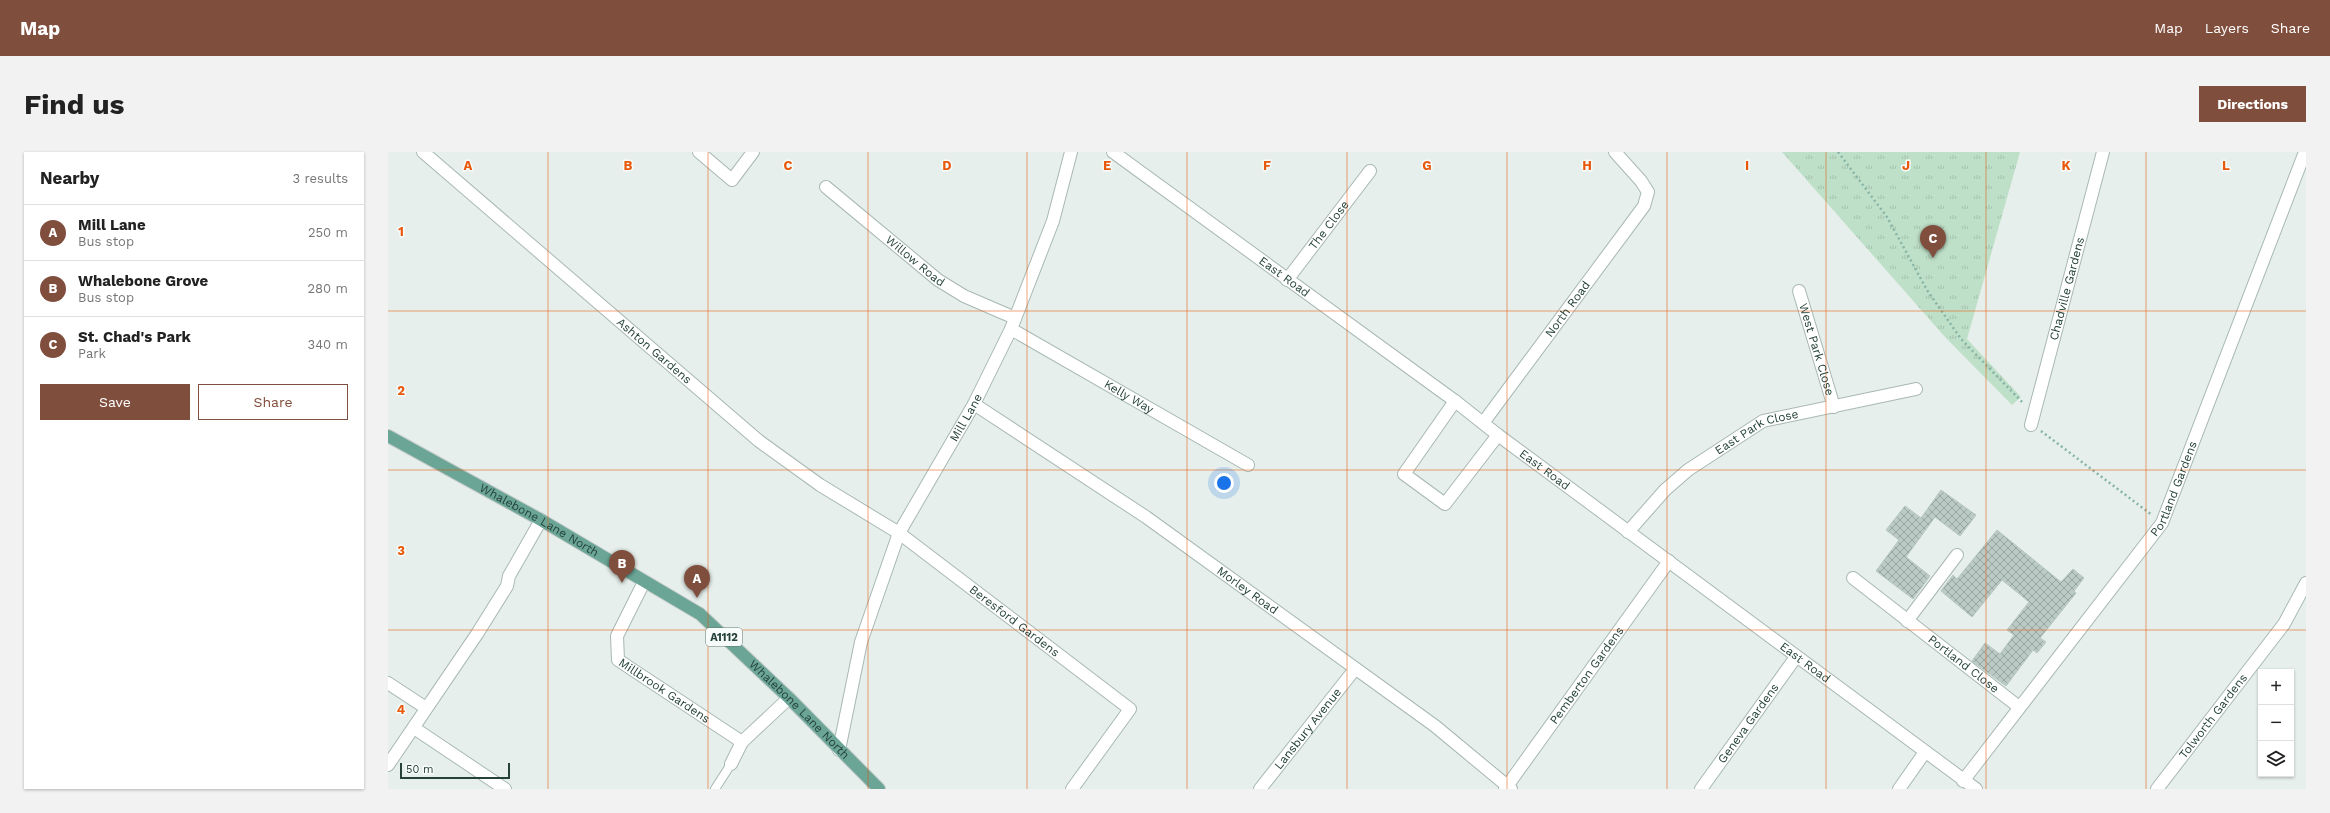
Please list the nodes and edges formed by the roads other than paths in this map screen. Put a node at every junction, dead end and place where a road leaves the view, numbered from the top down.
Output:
1 (423, 152) edge
2 (699, 152) edge
3 (753, 152) edge
4 (1071, 152) edge
5 (1113, 152) edge
6 (1615, 152) edge
7 (2103, 152) edge
8 (2305, 152) edge
9 (1370, 171) dead end
10 (826, 187) dead end
11 (1287, 280) junction
12 (1799, 291) dead end
13 (1013, 324) junction
14 (1916, 389) dead end
15 (1455, 401) junction
16 (974, 404) junction
17 (1834, 407) junction
18 (1483, 423) junction
19 (2030, 425) road end
20 (1498, 435) junction
21 (388, 436) edge
22 (1248, 466) dead end
23 (541, 520) junction
24 (1628, 532) junction
25 (899, 533) junction
26 (1957, 555) dead end
27 (1668, 561) junction
28 (1853, 578) dead end
29 (644, 582) junction
30 (2306, 583) edge
31 (1907, 621) junction
32 (1796, 657) junction
33 (1355, 669) junction
34 (388, 683) edge
35 (789, 698) junction
36 (2019, 707) junction
37 (426, 708) junction
38 (414, 728) junction
39 (742, 742) junction
40 (839, 750) junction
41 (1925, 752) junction
42 (731, 764) joint
43 (388, 765) edge
44 (1964, 781) junction
45 (1507, 788) edge
46 (505, 789) edge
47 (715, 789) edge
48 (879, 789) edge
49 (1072, 789) edge
50 (1260, 789) edge
51 (1701, 789) edge
52 (1899, 789) edge
53 (1976, 789) edge
54 (2157, 789) edge

1 - 25 street, Ashton Gardens
2 - 3 street
4 - 13 street, Mill Lane
5 - 11 street, East Road
6 - 18 street, North Road
7 - 19 street, Chadville Gardens
8 - 36 street, Portland Gardens
9 - 11 street, The Close
10 - 13 street, Willow Road
11 - 15 street, East Road
12 - 17 street, West Park Close
13 - 16 street, Mill Lane
13 - 22 street, Kelly Way
14 - 17 street, East Park Close
15 - 18 street, East Road
15 - 20 street
16 - 25 street, Mill Lane
16 - 33 street, Morley Road
17 - 24 street, East Park Close
18 - 20 street, East Road
20 - 24 street, East Road
21 - 23 main road, Whalebone Lane North / A1112
23 - 29 main road, Whalebone Lane North / A1112
23 - 37 street
24 - 27 street, East Road
25 - 40 street, Mill Lane
25 - 49 street, Beresford Gardens
26 - 31 street
27 - 32 street, East Road
27 - 45 street, Pemberton Gardens
28 - 31 street, Portland Close
29 - 35 main road, Whalebone Lane North / A1112
29 - 39 street, Millbrook Gardens
30 - 54 street, Tolworth Gardens
31 - 36 street, Portland Close
32 - 41 street, East Road
32 - 51 street, Geneva Gardens
33 - 45 street, Morley Road
33 - 50 street, Lansbury Avenue
34 - 37 street
35 - 39 street
35 - 40 main road, Whalebone Lane North / A1112
36 - 44 street, Portland Gardens
37 - 38 street
38 - 43 street
38 - 46 street
39 - 42 street
40 - 48 main road, Whalebone Lane North / A1112
41 - 44 street, East Road
41 - 52 street
42 - 47 lane
44 - 53 street, East Road

